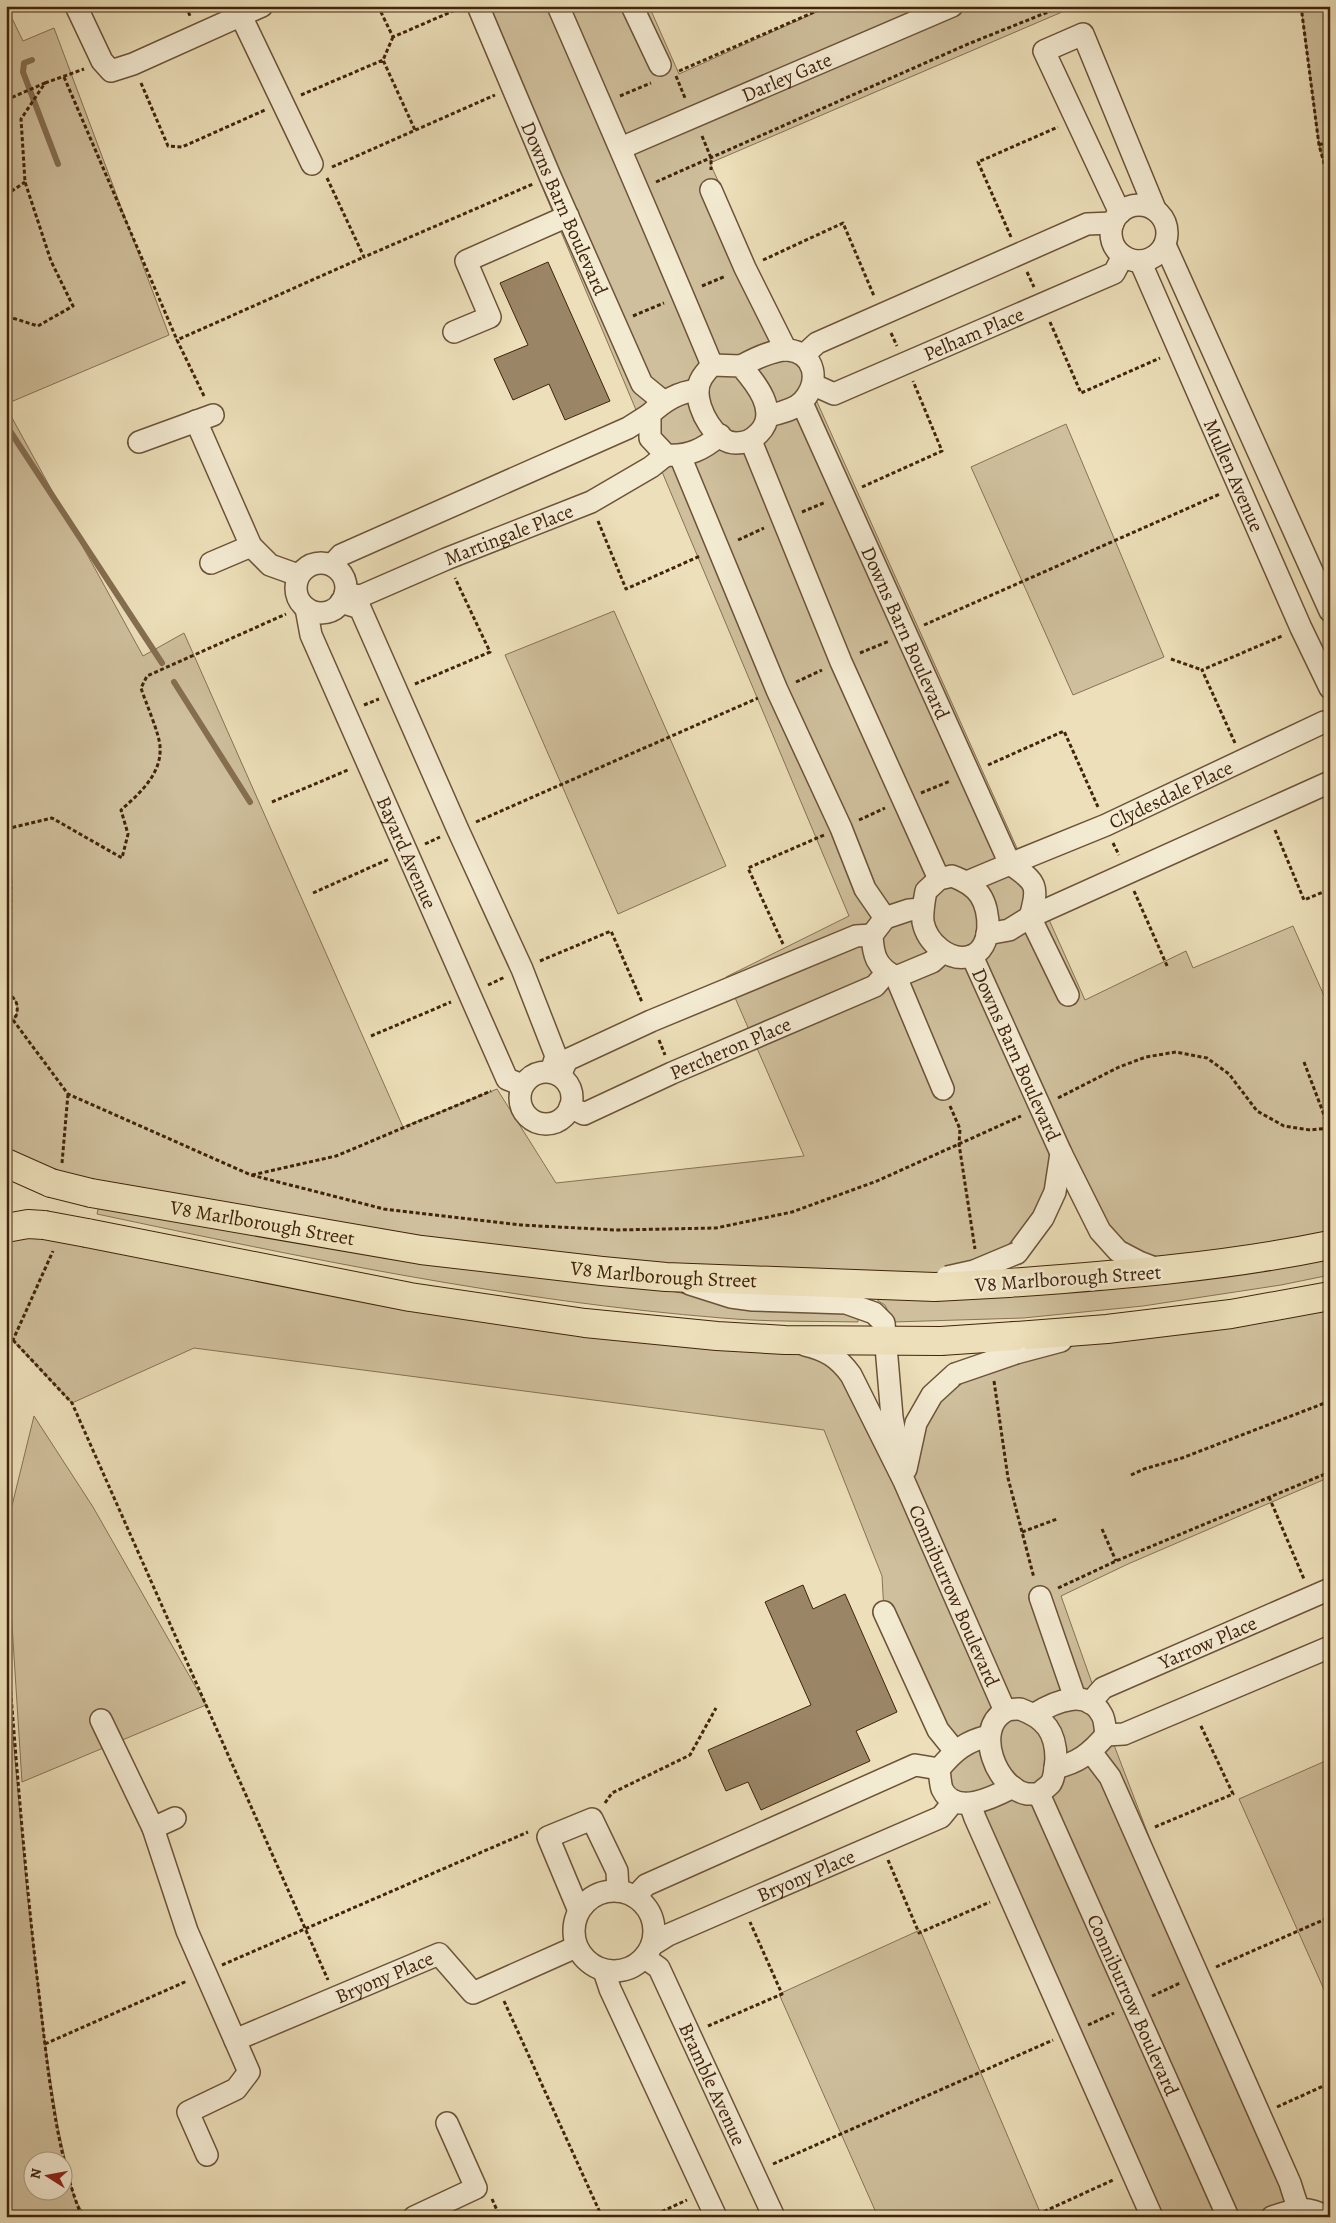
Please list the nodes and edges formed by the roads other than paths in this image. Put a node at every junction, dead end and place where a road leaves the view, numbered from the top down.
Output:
1 (76, 6) edge
2 (262, 6) edge
3 (478, 6) edge
4 (558, 6) edge
5 (632, 6) edge
6 (952, 6) edge
7 (241, 16) junction
8 (662, 74) road end
9 (621, 148) junction
10 (312, 164) dead end
11 (711, 190) dead end
12 (1155, 209) junction
13 (568, 216) junction
14 (1116, 218) junction
15 (1165, 245) junction
16 (1132, 258) junction
17 (454, 332) dead end
18 (795, 352) junction
19 (712, 365) junction
20 (741, 366) junction
21 (698, 390) junction
22 (808, 394) junction
23 (657, 408) junction
24 (768, 416) junction
25 (720, 436) junction
26 (751, 441) junction
27 (139, 442) dead end
28 (673, 456) junction
29 (251, 546) junction
30 (211, 562) dead end
31 (332, 565) junction
32 (298, 575) junction
33 (343, 598) junction
34 (303, 605) junction
35 (1330, 610) edge
36 (1330, 688) edge
37 (1330, 725) edge
38 (1330, 782) edge
39 (1010, 864) junction
40 (939, 878) junction
41 (967, 882) junction
42 (923, 909) junction
43 (1030, 917) junction
44 (885, 918) junction
45 (987, 934) junction
46 (872, 935) junction
47 (942, 952) junction
48 (972, 956) junction
49 (891, 974) junction
50 (1068, 995) dead end
51 (555, 1073) junction
52 (514, 1082) junction
53 (943, 1089) road end
54 (570, 1107) junction
55 (1061, 1154) junction
56 (6, 1164) edge
57 (6, 1228) edge
58 (1330, 1245) edge
59 (1165, 1271) junction
60 (666, 1277) junction
61 (929, 1285) junction
62 (1330, 1296) edge
63 (785, 1340) junction
64 (887, 1342) junction
65 (1015, 1344) junction
66 (904, 1481) junction
67 (1321, 1583) edge
68 (1040, 1597) road end
69 (884, 1612) dead end
70 (1330, 1647) edge
71 (1083, 1700) junction
72 (1006, 1711) junction
73 (1035, 1714) junction
74 (101, 1720) dead end
75 (1106, 1735) junction
76 (989, 1736) junction
77 (955, 1751) junction
78 (1091, 1752) junction
79 (1055, 1768) junction
80 (939, 1769) junction
81 (1013, 1787) junction
82 (1039, 1794) junction
83 (962, 1803) junction
84 (175, 1818) dead end
85 (152, 1828) junction
86 (626, 1894) junction
87 (579, 1911) junction
88 (576, 1947) junction
89 (648, 1951) junction
90 (604, 1971) junction
91 (234, 2040) junction
92 (447, 2123) dead end
93 (207, 2155) dead end
94 (1318, 2208) edge
95 (414, 2217) edge
96 (716, 2217) edge
97 (774, 2217) edge
98 (1152, 2217) edge
99 (1228, 2217) edge
100 (1272, 2217) edge

1 - 7 street
2 - 7 street
3 - 13 street, Downs Barn Boulevard
4 - 9 street
5 - 8 street
6 - 9 street, Darley Gate
7 - 10 street
9 - 19 street
11 - 18 street
12 - 14 street
12 - 14 street
12 - 15 street
13 - 17 street
13 - 23 street, Downs Barn Boulevard
14 - 16 street
14 - 18 street
15 - 16 street
15 - 35 street, Mullen Avenue
16 - 22 street, Pelham Place
16 - 36 street, Mullen Avenue
18 - 20 street
18 - 22 street, Downs Barn Boulevard
19 - 20 street
19 - 21 street
20 - 24 street
21 - 23 street
21 - 25 street
22 - 24 street
22 - 39 street, Downs Barn Boulevard
23 - 28 street
23 - 31 street
24 - 26 street
25 - 26 street
25 - 28 street, Martingale Place
26 - 40 street
27 - 29 street
28 - 33 street, Martingale Place
28 - 44 street
29 - 30 street
29 - 32 street
31 - 32 street
31 - 33 street
32 - 34 street
33 - 34 street
33 - 51 street
34 - 52 street, Bayard Avenue
37 - 39 street, Clydesdale Place
38 - 43 street
39 - 41 street, Clydesdale Place
39 - 43 street
40 - 41 street
40 - 42 street
41 - 45 street
42 - 44 street
42 - 47 street
43 - 45 street
43 - 50 street
44 - 46 street
45 - 48 street
46 - 49 street
46 - 51 street
47 - 48 street
47 - 49 street, Percheron Place
48 - 55 street, Downs Barn Boulevard
49 - 53 street
49 - 54 street, Percheron Place
51 - 52 street
51 - 54 street
52 - 54 street
55 - 59 street, Downs Barn Boulevard
55 - 61 street, Downs Barn Boulevard, bridge
56 - 60 main road, V8 Marlborough Street, bridge
57 - 63 main road, bridge
58 - 59 main road, V8 Marlborough Street
59 - 61 main road, V8 Marlborough Street, bridge
60 - 61 main road, V8 Marlborough Street
60 - 64 street, Conniburrow Boulevard
62 - 65 main road
63 - 64 main road
63 - 66 street, Conniburrow Boulevard
64 - 65 main road, bridge
64 - 66 street, Conniburrow Boulevard
65 - 66 street, Conniburrow Boulevard, bridge
66 - 72 street, Conniburrow Boulevard
67 - 71 street, Yarrow Place
68 - 71 street
69 - 77 street
70 - 75 street
71 - 73 street
71 - 75 street
72 - 73 street
72 - 76 street
73 - 79 street
74 - 85 street
75 - 78 street
76 - 77 street
76 - 81 street
77 - 80 street
78 - 79 street
78 - 94 street
79 - 82 street
80 - 83 street
80 - 86 street
81 - 82 street
81 - 83 street
82 - 99 street, Conniburrow Boulevard
83 - 89 street, Bryony Place
83 - 98 street
84 - 85 street
85 - 91 street
86 - 87 street
86 - 87 street
86 - 89 street
87 - 88 street
88 - 90 street
88 - 91 street, Bryony Place
89 - 90 street
89 - 97 street, Bramble Avenue
90 - 96 street
91 - 93 street
92 - 95 street
94 - 100 street

